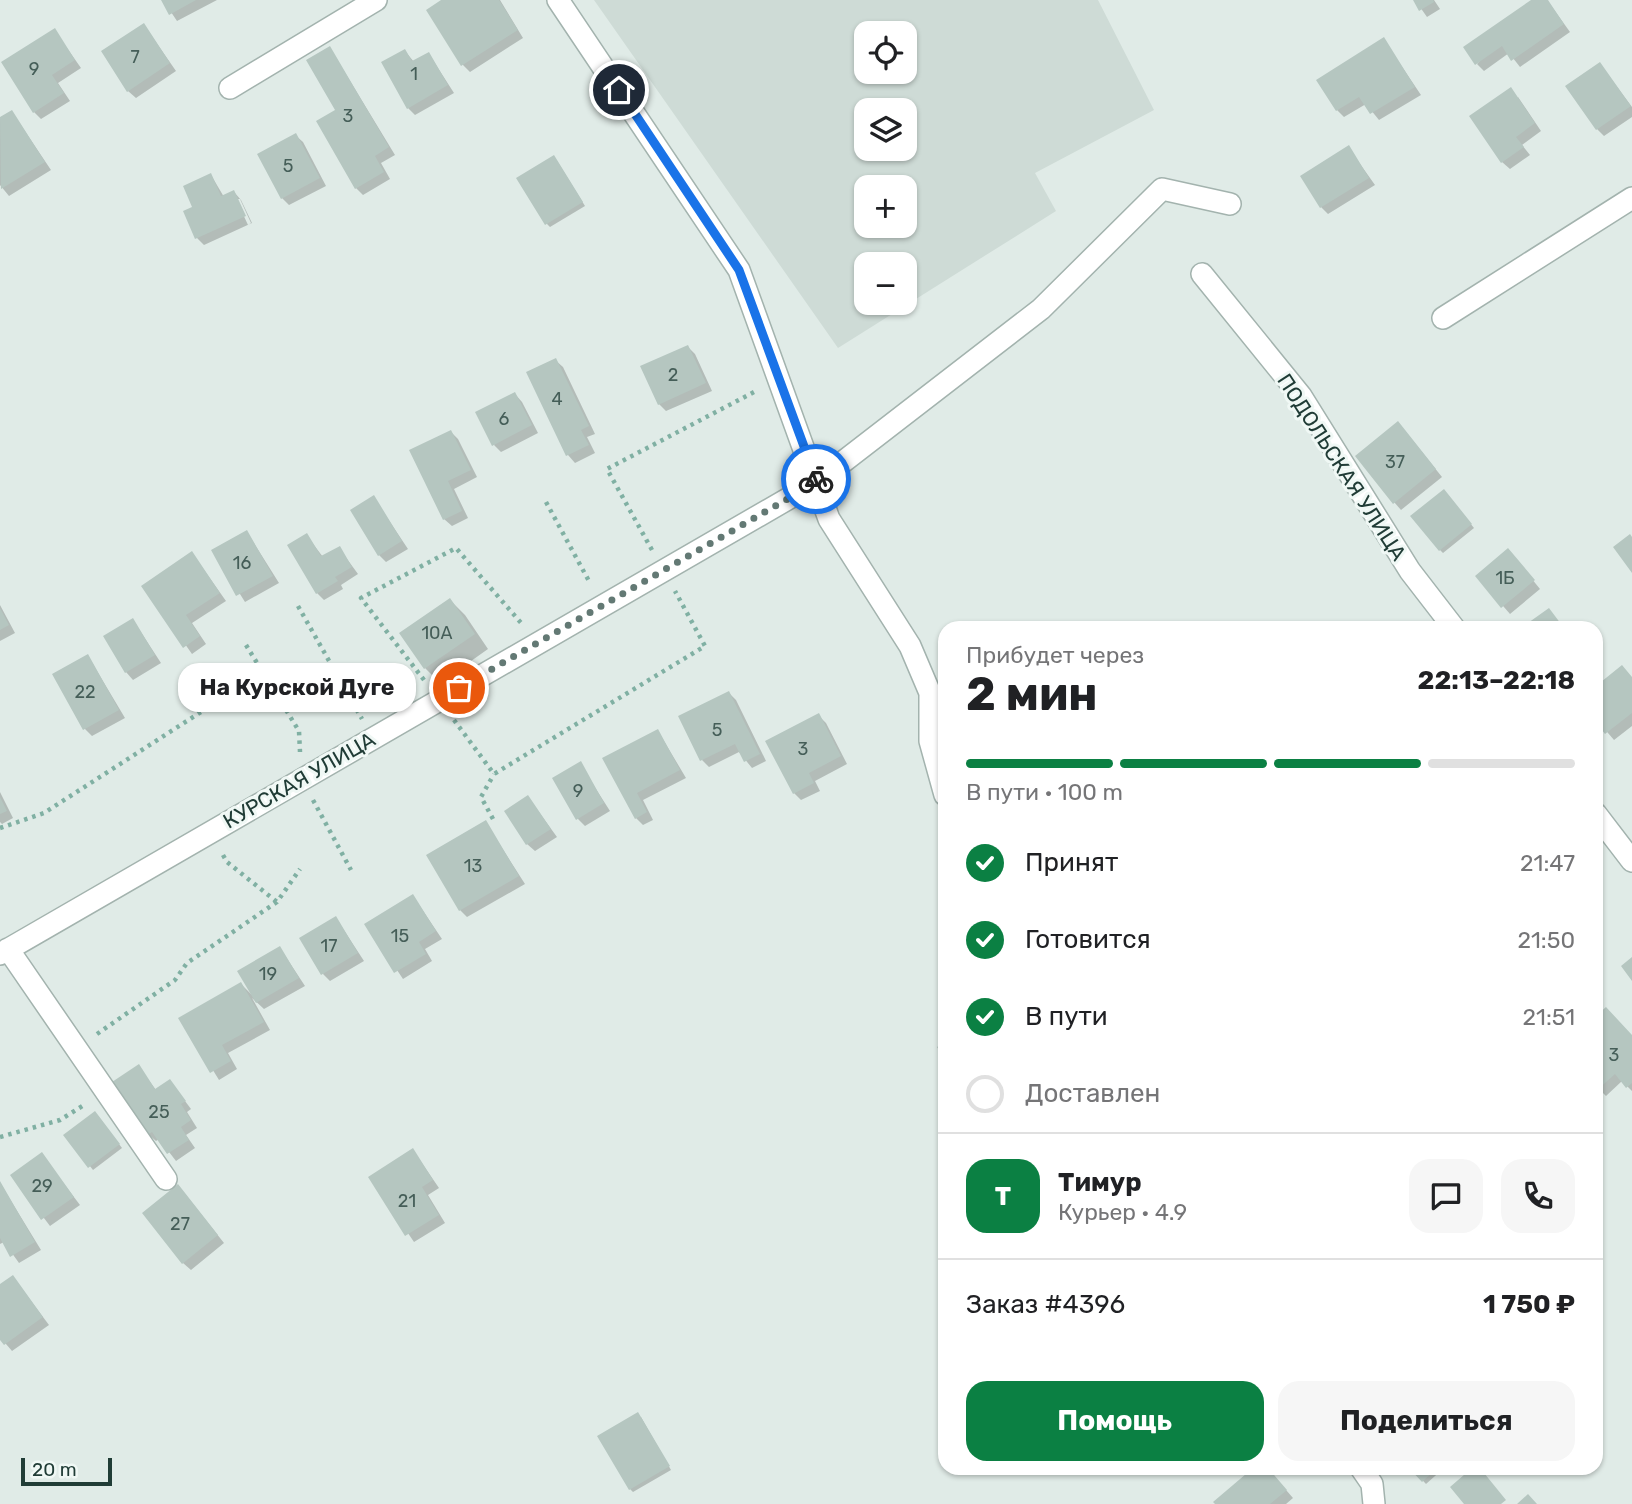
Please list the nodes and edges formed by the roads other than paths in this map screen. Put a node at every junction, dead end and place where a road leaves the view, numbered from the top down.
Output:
1 (376, 0) edge
2 (558, 0) edge
3 (230, 88) dead end
4 (1632, 198) edge
5 (1230, 204) dead end
6 (1202, 274) dead end
7 (1443, 318) dead end
8 (817, 482) junction
9 (1449, 621) edge
10 (938, 770) edge
11 (1603, 823) edge
12 (1632, 861) edge
13 (4, 951) edge
14 (166, 1179) dead end
15 (1366, 1475) edge
16 (1374, 1504) edge

1 - 3 street
2 - 8 street
4 - 7 street
5 - 8 street, КУРСКАЯ УЛИЦА
6 - 9 street, ПОДОЛЬСКАЯ УЛИЦА
8 - 10 street
8 - 13 street, КУРСКАЯ УЛИЦА
11 - 12 street
13 - 14 street
15 - 16 street

